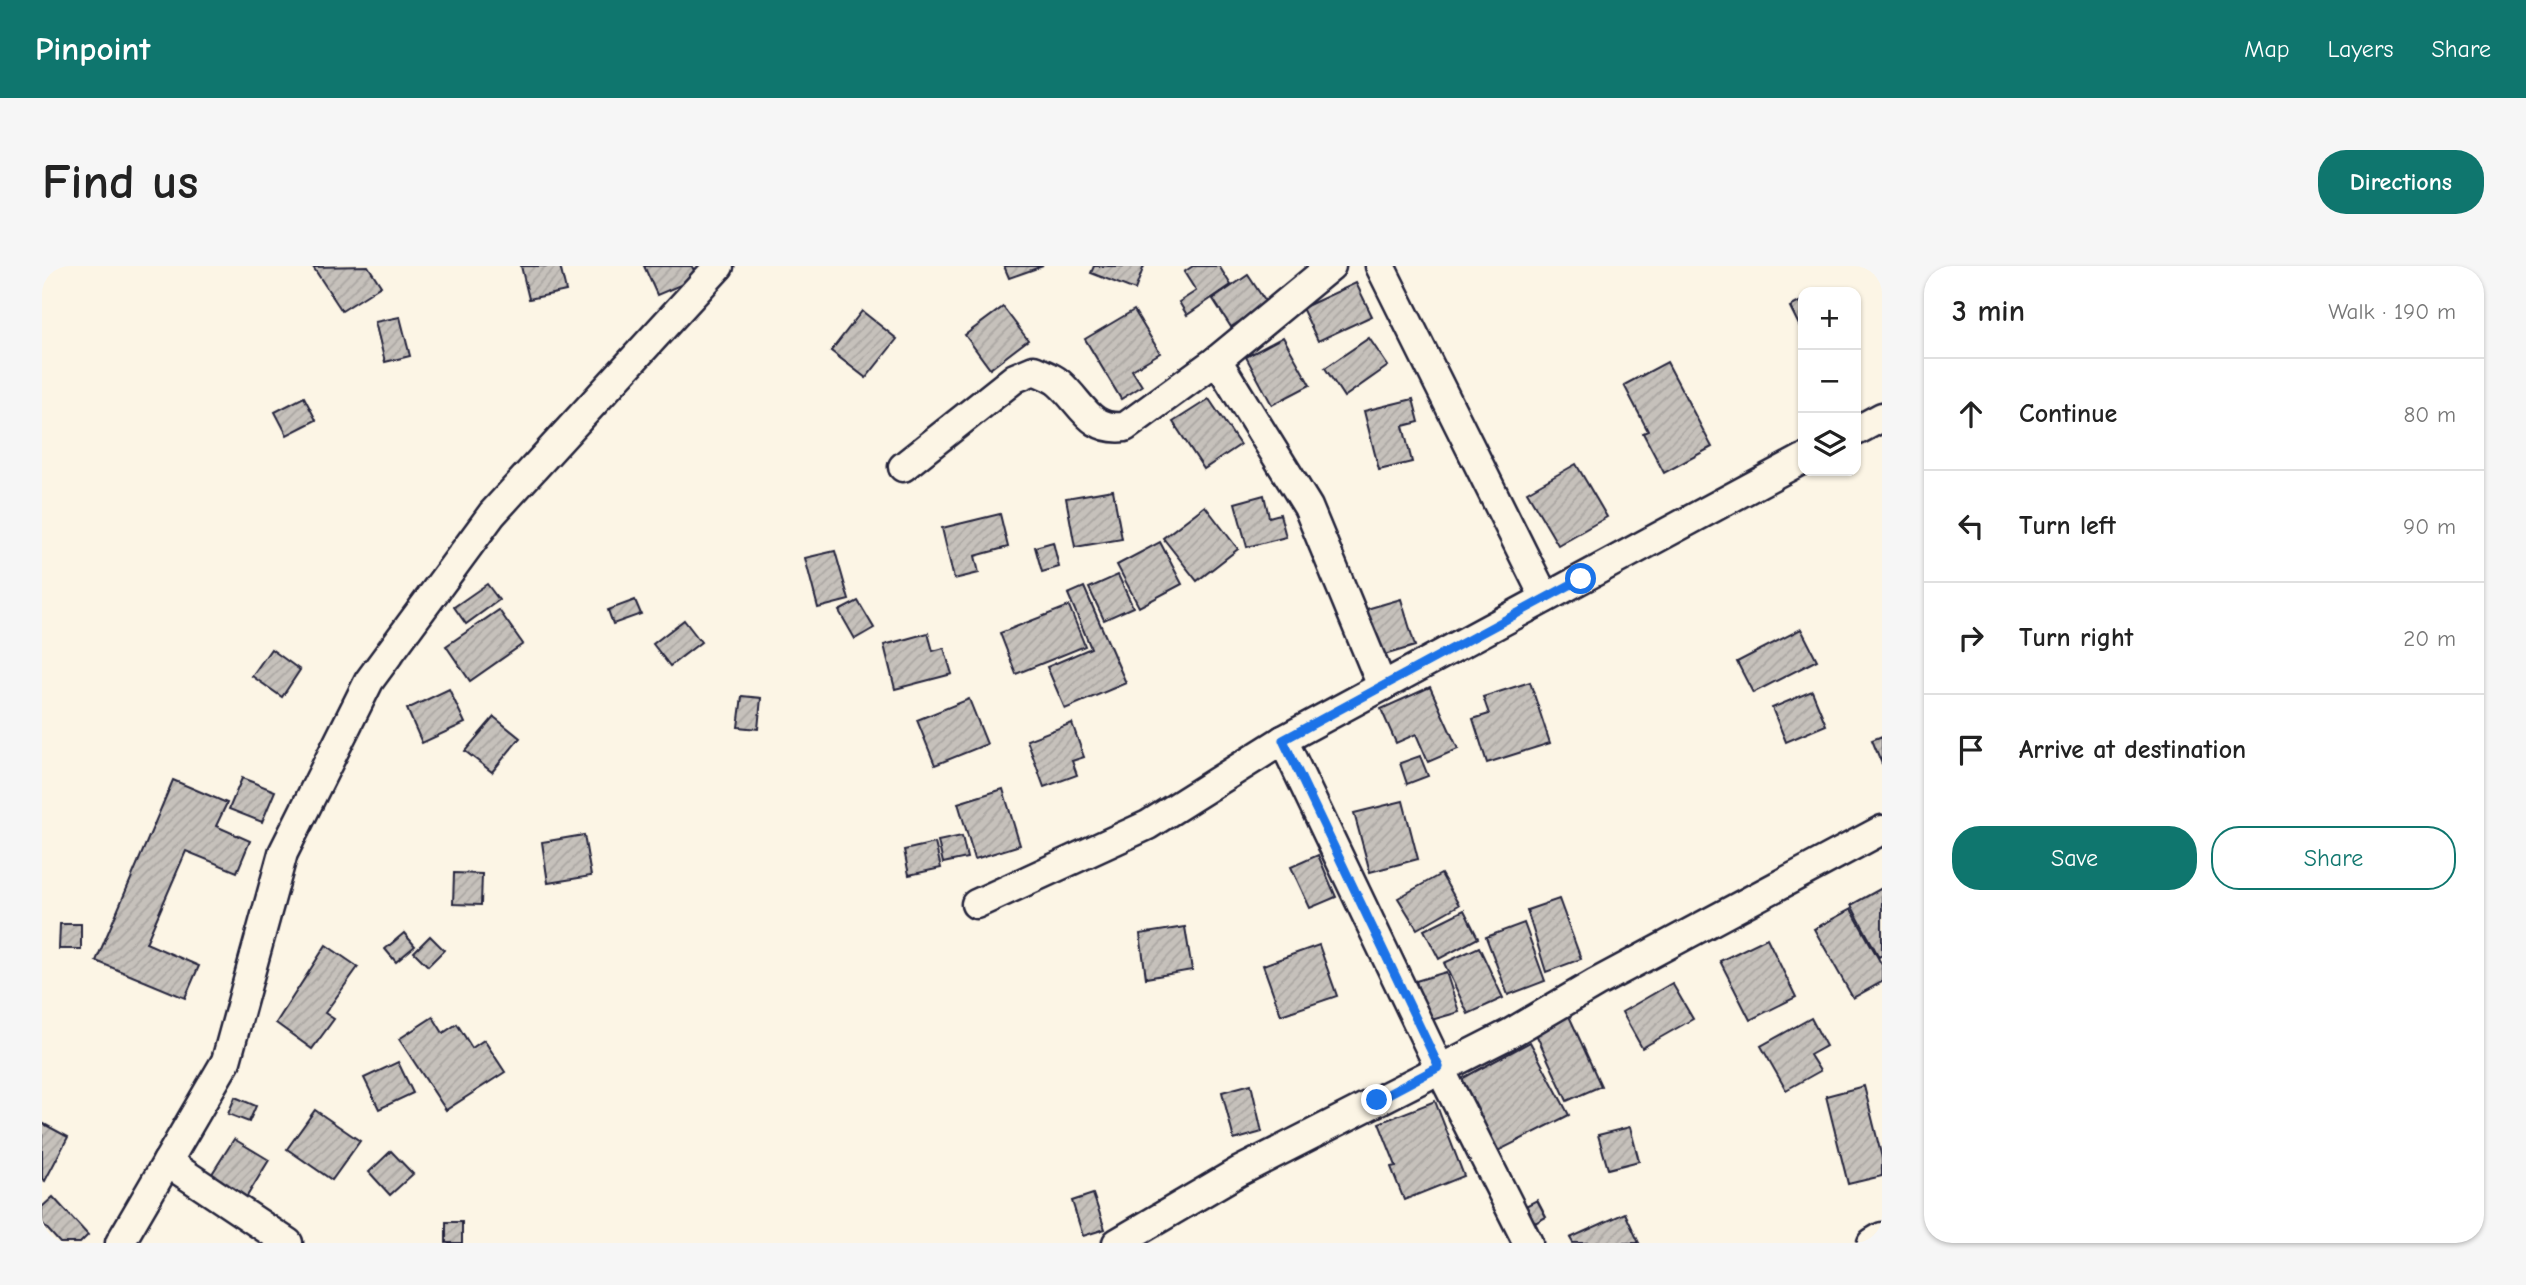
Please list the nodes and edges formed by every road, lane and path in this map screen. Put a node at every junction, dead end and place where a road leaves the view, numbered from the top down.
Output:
1 (719, 266) edge
2 (1331, 266) edge
3 (1380, 266) edge
4 (1217, 360) junction
5 (1882, 417) edge
6 (1861, 428) edge
7 (1798, 463) edge
8 (903, 467) dead end
9 (1545, 598) junction
10 (1382, 686) junction
11 (1283, 740) junction
12 (1882, 830) edge
13 (976, 904) dead end
14 (1439, 1067) junction
15 (167, 1162) junction
16 (1882, 1237) edge
17 (120, 1243) edge
18 (288, 1243) edge
19 (1117, 1243) edge
20 (1528, 1243) edge
21 (1872, 1243) edge

1 - 15 street
2 - 4 street
3 - 9 street
4 - 8 street
4 - 10 street
5 - 6 street
7 - 9 street
9 - 10 street
10 - 11 street
11 - 13 street
11 - 14 street
12 - 14 street
14 - 19 street
14 - 20 street
15 - 17 street
15 - 18 street
16 - 21 street

